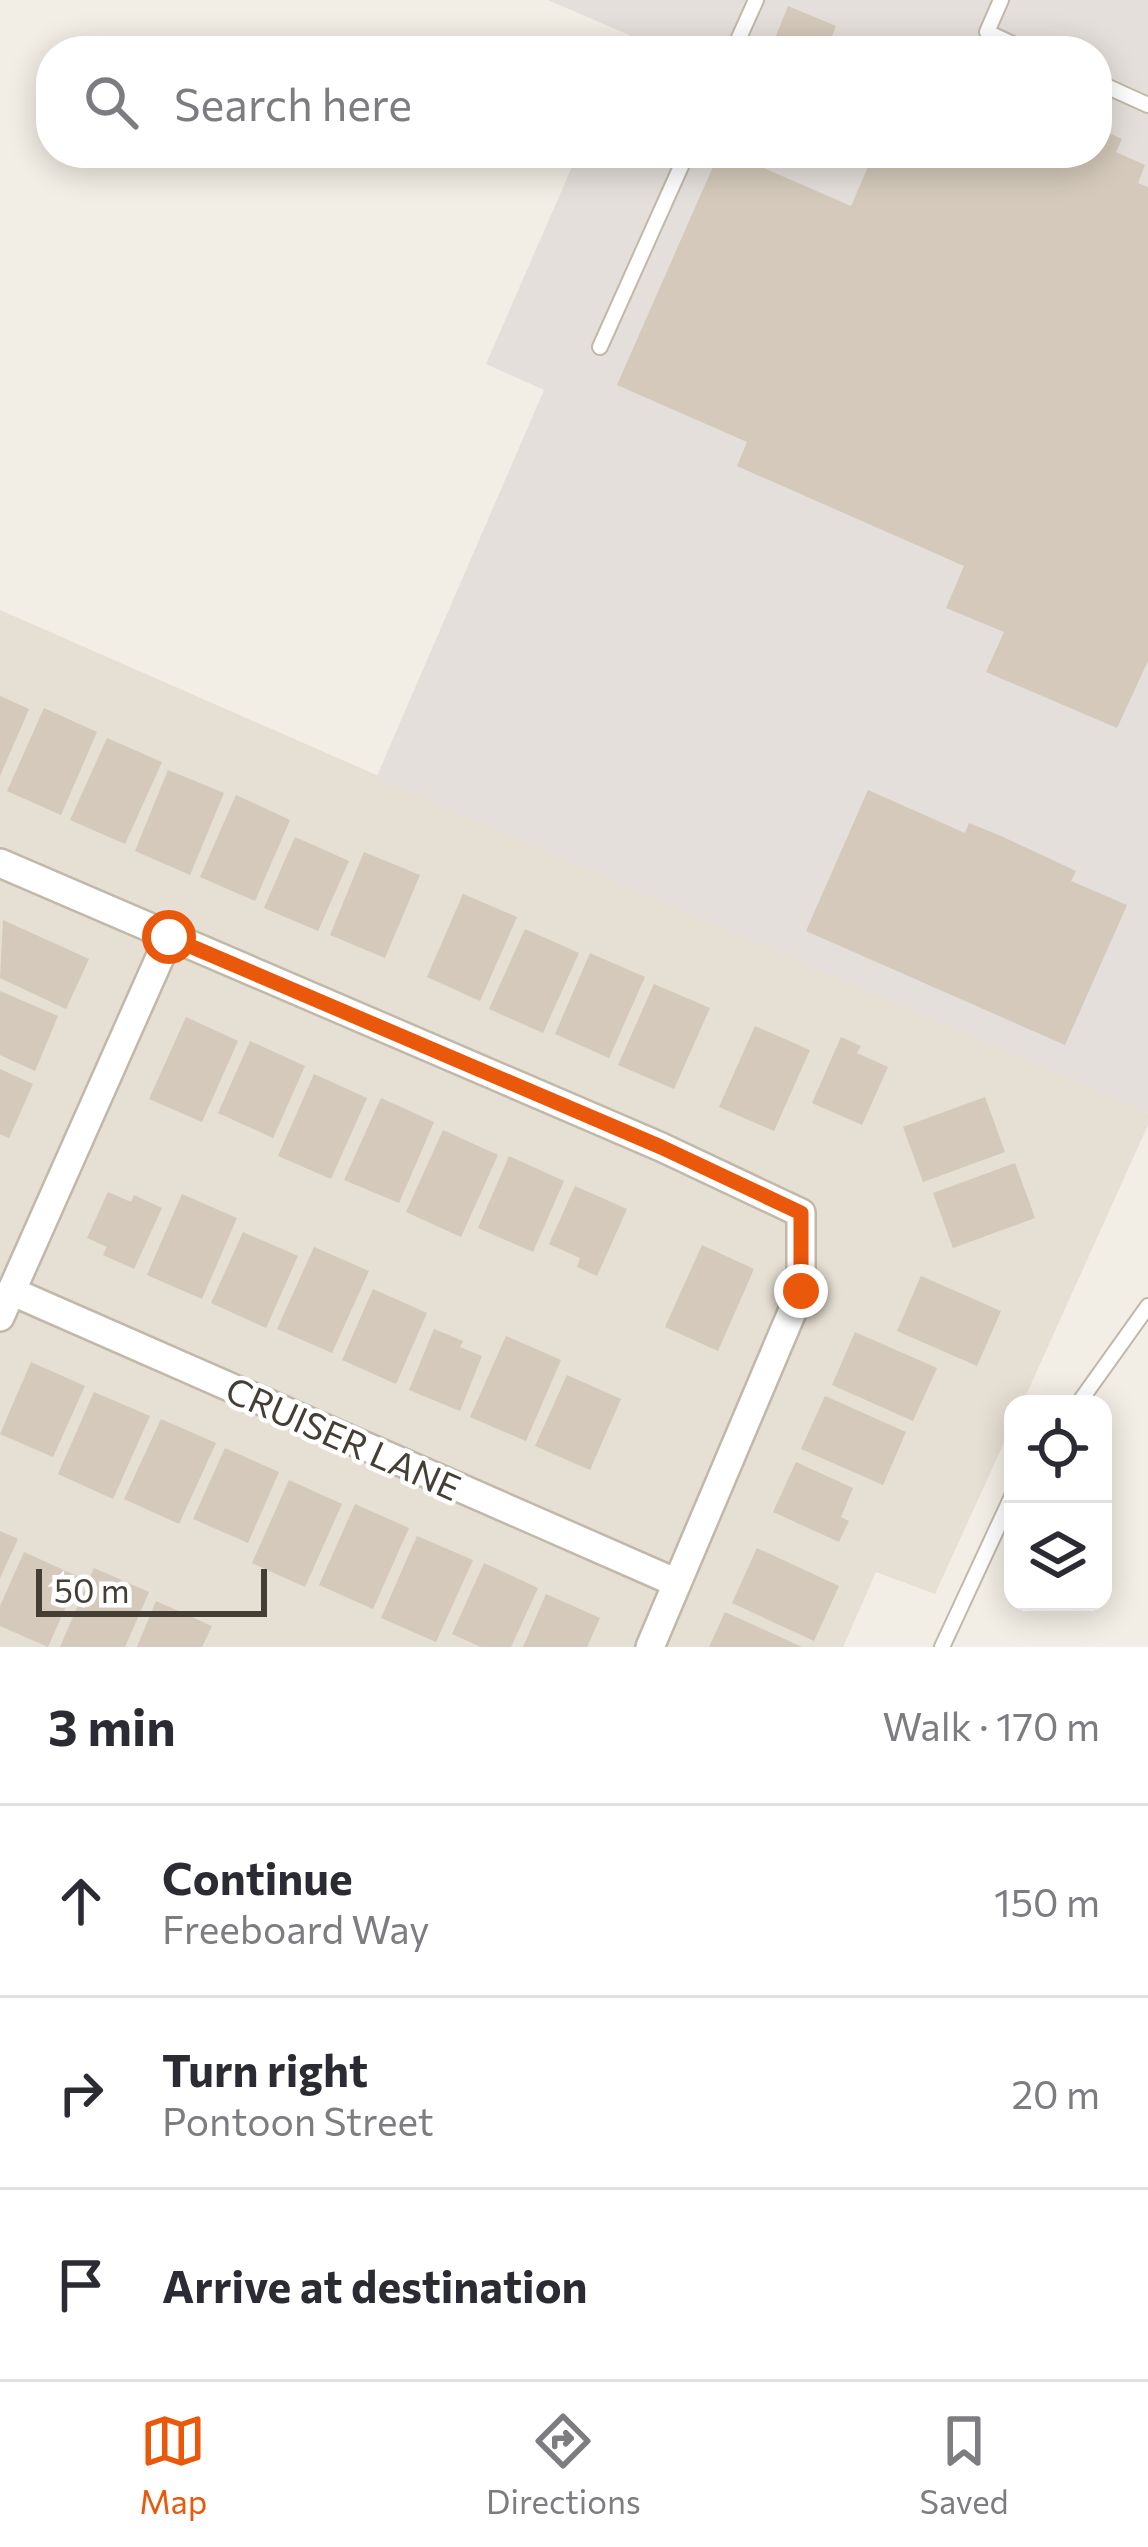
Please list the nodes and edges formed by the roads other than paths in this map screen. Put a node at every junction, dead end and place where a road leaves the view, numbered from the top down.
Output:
1 (756, 0) edge
2 (1001, 0) edge
3 (740, 36) edge
4 (996, 36) edge
5 (1112, 89) edge
6 (1148, 105) edge
7 (680, 168) edge
8 (600, 347) dead end
9 (0, 862) edge
10 (169, 937) junction
11 (6, 1304) edge
12 (1148, 1306) edge
13 (1084, 1395) edge
14 (1009, 1503) edge
15 (677, 1583) junction
16 (650, 1647) edge
17 (942, 1647) edge

1 - 3 lane
2 - 4 lane
5 - 6 lane
7 - 8 lane
9 - 10 street
10 - 11 street
10 - 15 street
11 - 15 street, CRUISER LANE
12 - 13 lane
14 - 17 lane
15 - 16 street

